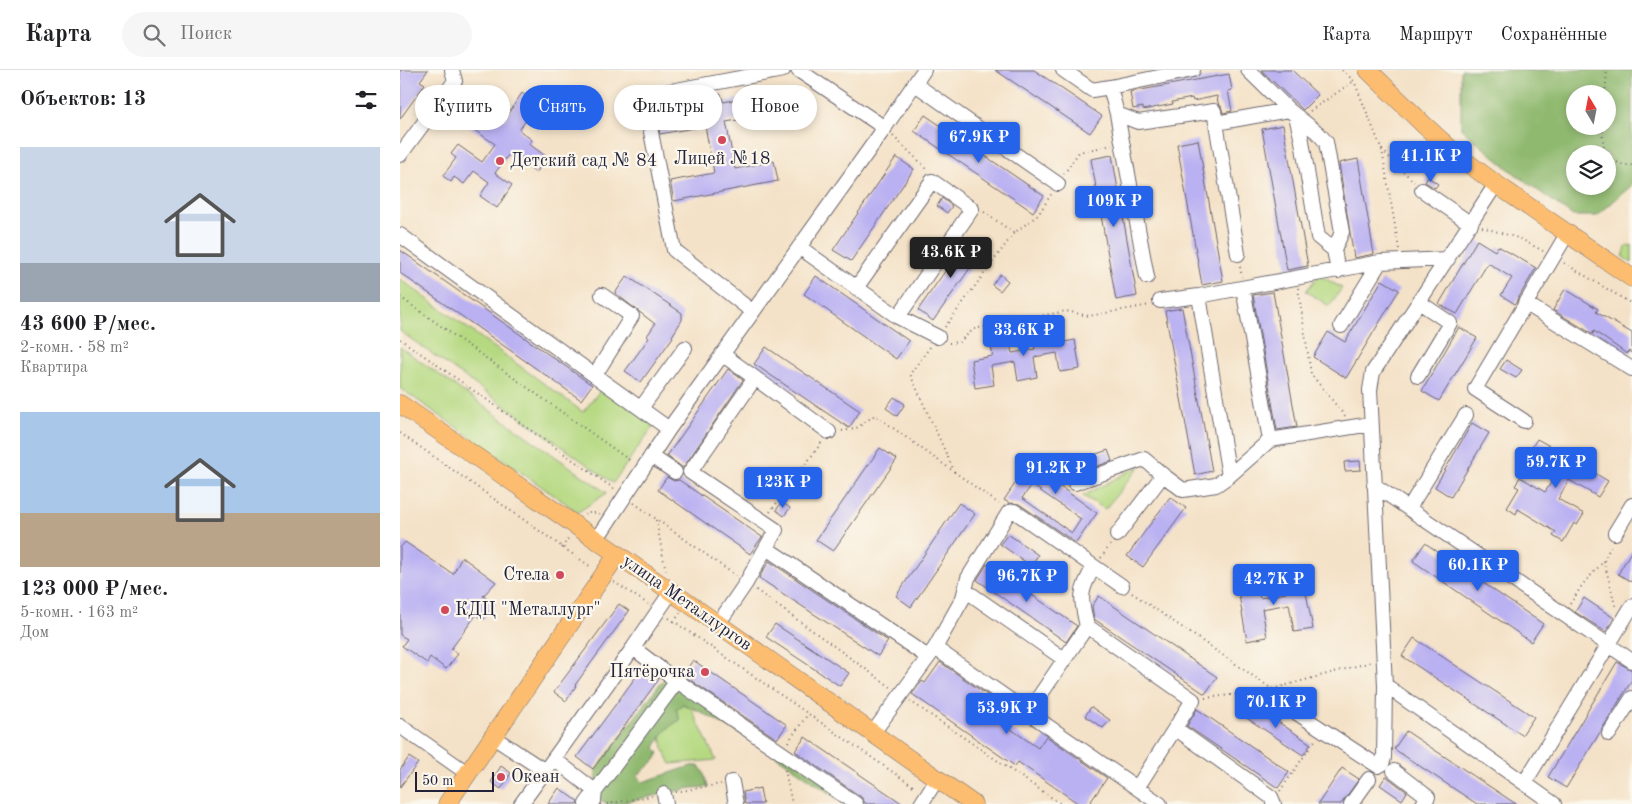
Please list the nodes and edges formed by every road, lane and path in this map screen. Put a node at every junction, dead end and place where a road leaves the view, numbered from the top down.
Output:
1 (452, 70) edge
2 (783, 70) edge
3 (798, 70) edge
4 (924, 70) edge
5 (1063, 70) edge
6 (1193, 70) edge
7 (1248, 70) edge
8 (1342, 70) edge
9 (1368, 70) edge
10 (1607, 70) edge
11 (1354, 82) junction
12 (915, 84) junction
13 (1606, 85) edge
14 (1110, 87) junction
15 (1117, 114) junction
16 (1294, 115) junction
17 (1216, 123) junction
18 (885, 128) junction
19 (1122, 143) junction
20 (1382, 150) junction
21 (400, 155) edge
22 (1616, 162) edge
23 (1632, 165) edge
24 (932, 181) junction
25 (1058, 184) junction
26 (1496, 184) junction
27 (1422, 190) joint
28 (972, 210) junction
29 (1470, 224) junction
30 (1014, 232) junction
31 (400, 234) edge
32 (1567, 234) junction
33 (799, 247) junction
34 (1334, 250) junction
35 (1238, 254) joint
36 (1553, 256) junction
37 (1448, 259) junction
38 (1401, 261) junction
39 (1380, 262) junction
40 (1338, 271) junction
41 (1148, 277) dead end
42 (1297, 278) junction
43 (1632, 278) edge
44 (856, 288) junction
45 (1243, 288) junction
46 (602, 295) dead end
47 (1198, 296) junction
48 (400, 297) edge
49 (1419, 302) junction
50 (1156, 303) joint
51 (1525, 303) junction
52 (1632, 304) edge
53 (753, 312) junction
54 (898, 317) junction
55 (1341, 326) dead end
56 (938, 337) junction
57 (400, 339) edge
58 (686, 348) dead end
59 (722, 354) junction
60 (1632, 369) edge
61 (595, 375) junction
62 (1418, 376) dead end
63 (755, 378) junction
64 (400, 404) edge
65 (641, 408) junction
66 (1466, 415) dead end
67 (1524, 421) dead end
68 (1372, 424) junction
69 (1353, 427) junction
70 (669, 429) junction
71 (829, 432) junction
72 (400, 433) edge
73 (1270, 440) junction
74 (651, 456) junction
75 (642, 469) junction
76 (681, 473) junction
77 (955, 473) junction
78 (1163, 475) junction
79 (1229, 476) junction
80 (1075, 484) dead end
81 (1374, 484) junction
82 (625, 496) junction
83 (1632, 505) edge
84 (1409, 508) junction
85 (1009, 512) junction
86 (656, 519) junction
87 (763, 521) junction
88 (1615, 533) joint
89 (1117, 536) joint
90 (596, 540) junction
91 (766, 548) junction
92 (617, 555) junction
93 (1604, 561) junction
94 (1094, 566) junction
95 (667, 574) dead end
96 (603, 575) junction
97 (746, 583) junction
98 (1122, 586) joint
99 (965, 590) junction
100 (671, 592) junction
101 (687, 603) junction
102 (1632, 606) edge
103 (659, 611) junction
104 (1563, 614) junction
105 (674, 622) junction
106 (718, 624) junction
107 (1620, 625) junction
108 (1087, 626) junction
109 (1608, 645) junction
110 (633, 648) junction
111 (932, 653) junction
112 (1383, 658) junction
113 (1064, 659) junction
114 (1632, 660) edge
115 (677, 681) junction
116 (1385, 685) junction
117 (1272, 690) junction
118 (901, 694) junction
119 (1632, 698) edge
120 (1193, 700) junction
121 (1280, 702) dead end
122 (1028, 712) junction
123 (400, 726) edge
124 (1175, 728) junction
125 (1322, 730) junction
126 (872, 734) junction
127 (1609, 734) dead end
128 (492, 737) junction
129 (554, 759) junction
130 (545, 771) junction
131 (1394, 771) dead end
132 (467, 772) junction
133 (937, 779) junction
134 (1369, 779) dead end
135 (732, 782) dead end
136 (1525, 782) junction
137 (1137, 788) junction
138 (595, 798) edge
139 (924, 800) edge
140 (1273, 802) edge
141 (447, 804) edge
142 (521, 804) edge
143 (586, 804) edge
144 (736, 804) edge
145 (856, 804) edge
146 (973, 804) edge
147 (1061, 804) edge
148 (1160, 804) edge
149 (1351, 804) edge
150 (1423, 804) edge
151 (1554, 804) edge

1 - 21 street
2 - 53 street
3 - 18 street
4 - 12 street
5 - 14 street
6 - 14 street
7 - 16 street
8 - 11 path
9 - 26 main road
10 - 13 path
11 - 16 path
11 - 20 path
12 - 18 street
12 - 25 street
14 - 15 street
15 - 17 street
15 - 19 street
16 - 17 street
16 - 34 street
16 - 34 street
17 - 35 street
18 - 24 path
18 - 33 street
19 - 25 path
19 - 41 street
20 - 27 path
20 - 38 path
22 - 23 path
24 - 28 street
24 - 44 street
25 - 30 path
26 - 29 street
26 - 32 main road
27 - 29 street
28 - 30 path
28 - 54 street
29 - 36 path
29 - 37 street
30 - 56 path
31 - 61 street
32 - 36 street
32 - 43 main road
33 - 44 street
33 - 53 street
34 - 40 street
35 - 45 path
36 - 51 street
36 - 52 path
37 - 38 street
37 - 49 street
38 - 39 street
39 - 40 street
39 - 55 street
40 - 42 street
42 - 45 street
42 - 69 path
44 - 54 street
45 - 47 street
45 - 73 street
46 - 61 street
47 - 50 street
47 - 79 street
48 - 75 path
49 - 62 street
49 - 68 street
50 - 56 path
51 - 60 street
51 - 67 street
53 - 59 street
54 - 56 street
56 - 77 path
57 - 82 path
58 - 65 street
59 - 63 street
59 - 70 street
61 - 65 street
63 - 71 street
63 - 76 street
64 - 90 main road, улица Металлургов
65 - 70 street
66 - 84 street
68 - 69 street
68 - 81 street
69 - 73 street
70 - 74 street
71 - 77 path
71 - 87 path
72 - 96 path
73 - 79 street
74 - 75 street
74 - 76 street
75 - 82 street
76 - 87 street
77 - 85 path
78 - 79 street
78 - 80 street
78 - 89 street
81 - 84 street
81 - 112 street
82 - 86 path
82 - 90 street
83 - 88 street
84 - 104 street
85 - 94 street
85 - 99 street
86 - 95 path
86 - 97 path
87 - 91 street
88 - 93 path
89 - 94 path
90 - 92 main road, улица Металлургов
91 - 97 street
91 - 111 street
92 - 96 main road
92 - 100 main road, улица Металлургов
93 - 104 path
93 - 107 path
94 - 98 street
94 - 108 street
96 - 103 path
96 - 128 main road
97 - 106 street
97 - 118 path
98 - 117 path
99 - 111 street
99 - 113 street
100 - 101 main road, улица Металлургов
100 - 103 street
101 - 105 path
101 - 106 main road, улица Металлургов
102 - 107 street
103 - 105 path
103 - 110 street
104 - 109 street
105 - 139 path
106 - 126 main road, улица Металлургов
107 - 109 street
108 - 113 street
108 - 120 street
109 - 114 street
109 - 136 street
110 - 115 street
110 - 129 street
111 - 118 street
111 - 122 street
112 - 116 street
112 - 117 path
113 - 122 street
115 - 138 street
115 - 145 street
116 - 125 street
116 - 136 street
117 - 120 path
118 - 126 street
118 - 147 path
119 - 127 street
120 - 124 street
121 - 125 street
122 - 137 street
123 - 132 street
124 - 137 street
124 - 140 street
125 - 140 path
126 - 133 main road, улица Металлургов
128 - 130 street
128 - 132 main road
129 - 130 street
129 - 138 street
130 - 142 street
131 - 150 street
132 - 141 main road
133 - 139 street
133 - 146 main road, улица Металлургов
134 - 149 street
135 - 144 street
136 - 151 street
137 - 148 street
138 - 143 street

